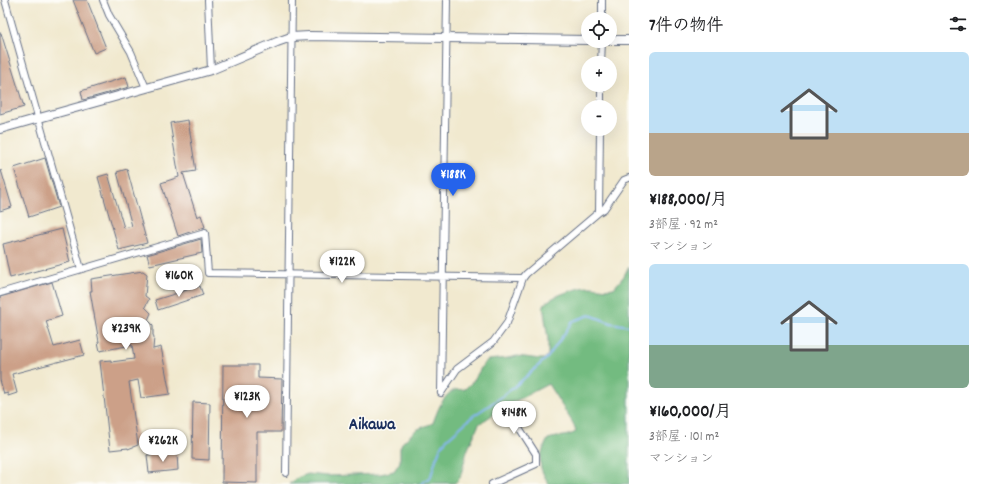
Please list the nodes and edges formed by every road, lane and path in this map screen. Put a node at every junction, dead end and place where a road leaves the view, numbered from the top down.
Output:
1 (5, 0) edge
2 (103, 0) edge
3 (208, 0) edge
4 (292, 0) edge
5 (448, 0) edge
6 (602, 0) edge
7 (602, 12) edge
8 (291, 37) junction
9 (447, 38) junction
10 (581, 40) edge
11 (617, 40) edge
12 (629, 40) edge
13 (211, 70) junction
14 (146, 88) junction
15 (39, 119) junction
16 (0, 129) edge
17 (600, 136) edge
18 (629, 178) edge
19 (599, 212) junction
20 (81, 269) junction
21 (288, 274) junction
22 (443, 276) junction
23 (523, 278) junction
24 (0, 292) edge
25 (512, 407) dead end
26 (286, 473) dead end
27 (492, 484) edge

1 - 15 street
2 - 14 street
3 - 13 street
4 - 8 street
5 - 9 street
6 - 7 street
8 - 9 street
8 - 13 street
8 - 21 street
9 - 10 street
9 - 22 street
11 - 12 street
13 - 14 street
14 - 15 street
15 - 16 street
15 - 20 street
17 - 19 street
18 - 19 street
19 - 23 street
20 - 21 street
20 - 24 street
21 - 22 street
21 - 26 street
22 - 23 street
22 - 23 street
25 - 27 street

